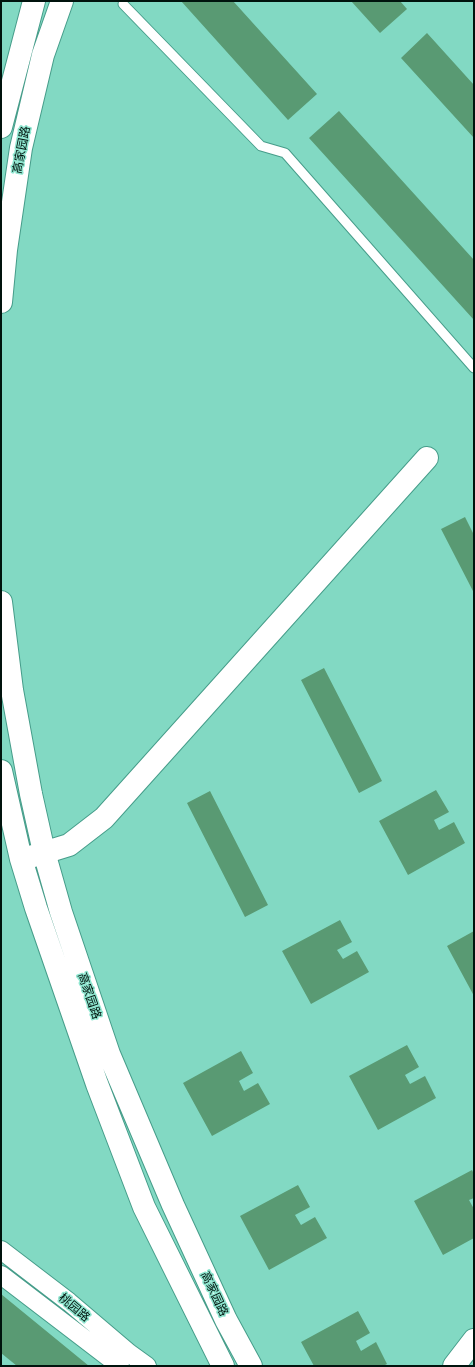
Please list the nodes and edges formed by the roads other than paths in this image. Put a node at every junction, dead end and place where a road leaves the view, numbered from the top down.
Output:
1 (34, 1) edge
2 (62, 1) edge
3 (123, 4) dead end
4 (1, 128) edge
5 (1, 302) edge
6 (474, 368) edge
7 (427, 458) dead end
8 (1, 602) edge
9 (1, 771) edge
10 (44, 852) junction
11 (21, 859) junction
12 (1, 1250) edge
13 (1, 1275) edge
14 (474, 1340) edge
15 (120, 1366) edge
16 (147, 1366) edge
17 (223, 1366) edge
18 (251, 1366) edge
19 (454, 1366) edge

1 - 4 main road, 高家园路
2 - 5 main road, 高家园路
3 - 6 lane
7 - 10 main road
8 - 10 main road, 高家园路
9 - 11 main road, 高家园路
10 - 11 main road
10 - 18 main road, 高家园路
11 - 17 main road, 高家园路
12 - 16 street, 桃园路
13 - 15 street, 桃园路
14 - 19 main road

